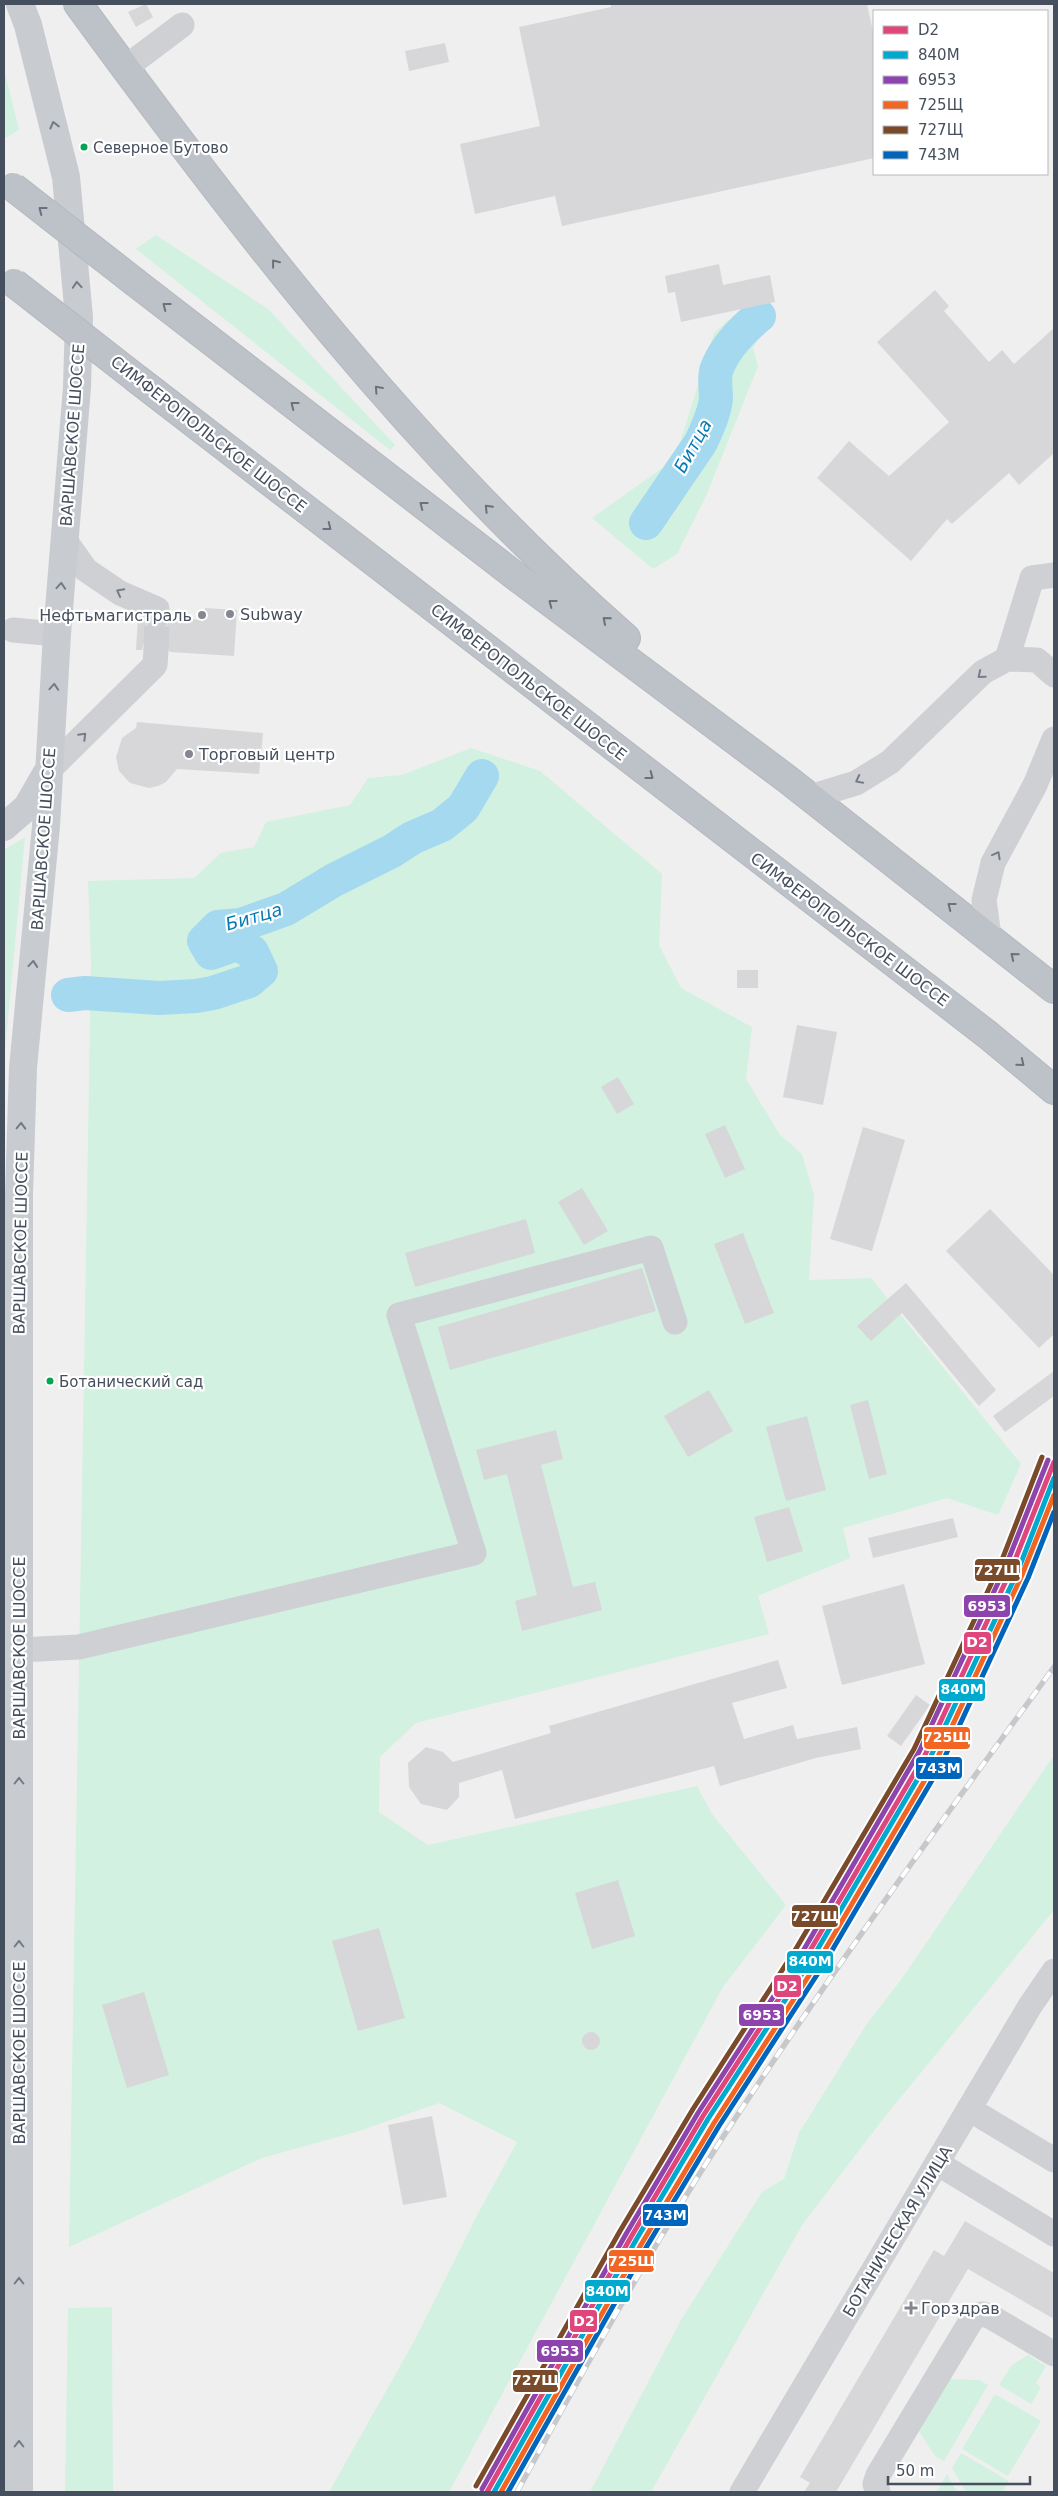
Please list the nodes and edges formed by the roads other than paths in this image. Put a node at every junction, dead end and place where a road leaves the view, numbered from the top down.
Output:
1 (20, 4) edge
2 (78, 4) edge
3 (182, 25) dead end
4 (125, 68) junction
5 (8, 183) edge
6 (7, 278) edge
7 (64, 539) junction
8 (1054, 575) edge
9 (157, 617) dead end
10 (13, 630) dead end
11 (57, 634) junction
12 (156, 651) tunnel mouth
13 (1007, 659) junction
14 (1054, 675) edge
15 (1054, 739) edge
16 (48, 770) junction
17 (787, 779) junction
18 (1045, 788) edge
19 (810, 796) junction
20 (4, 827) edge
21 (989, 936) junction
22 (1054, 989) edge
23 (1054, 1090) edge
24 (675, 1322) dead end
25 (19, 1650) junction
26 (1054, 1971) edge
27 (969, 2109) junction
28 (1054, 2160) edge
29 (937, 2163) junction
30 (1054, 2234) edge
31 (1054, 2354) edge
32 (19, 2492) edge
33 (742, 2492) edge
34 (878, 2492) edge

7 -> 1 main road, ВАРШАВСКОЕ ШОССЕ
2 - 4 highway
3 - 4 street
17 -> 4 highway
17 -> 5 highway, bridge
6 -> 23 highway, СИМФЕРОПОЛЬСКОЕ ШОССЕ, bridge
9 -> 7 street
11 -> 7 main road, ВАРШАВСКОЕ ШОССЕ
8 - 13 street
10 - 11 street
16 -> 11 main road, ВАРШАВСКОЕ ШОССЕ
16 -> 12 street
13 - 14 street
13 -> 19 street
15 - 18 street
16 - 20 main road
25 -> 16 main road, ВАРШАВСКОЕ ШОССЕ
17 - 19 highway
21 -> 18 street
21 -> 19 highway
22 -> 21 highway
24 - 25 street
32 -> 25 main road, ВАРШАВСКОЕ ШОССЕ
26 - 27 street, БОТАНИЧЕСКАЯ УЛИЦА
27 - 28 street
27 - 29 street, БОТАНИЧЕСКАЯ УЛИЦА
29 - 30 street
29 - 33 street, БОТАНИЧЕСКАЯ УЛИЦА
31 - 34 street

